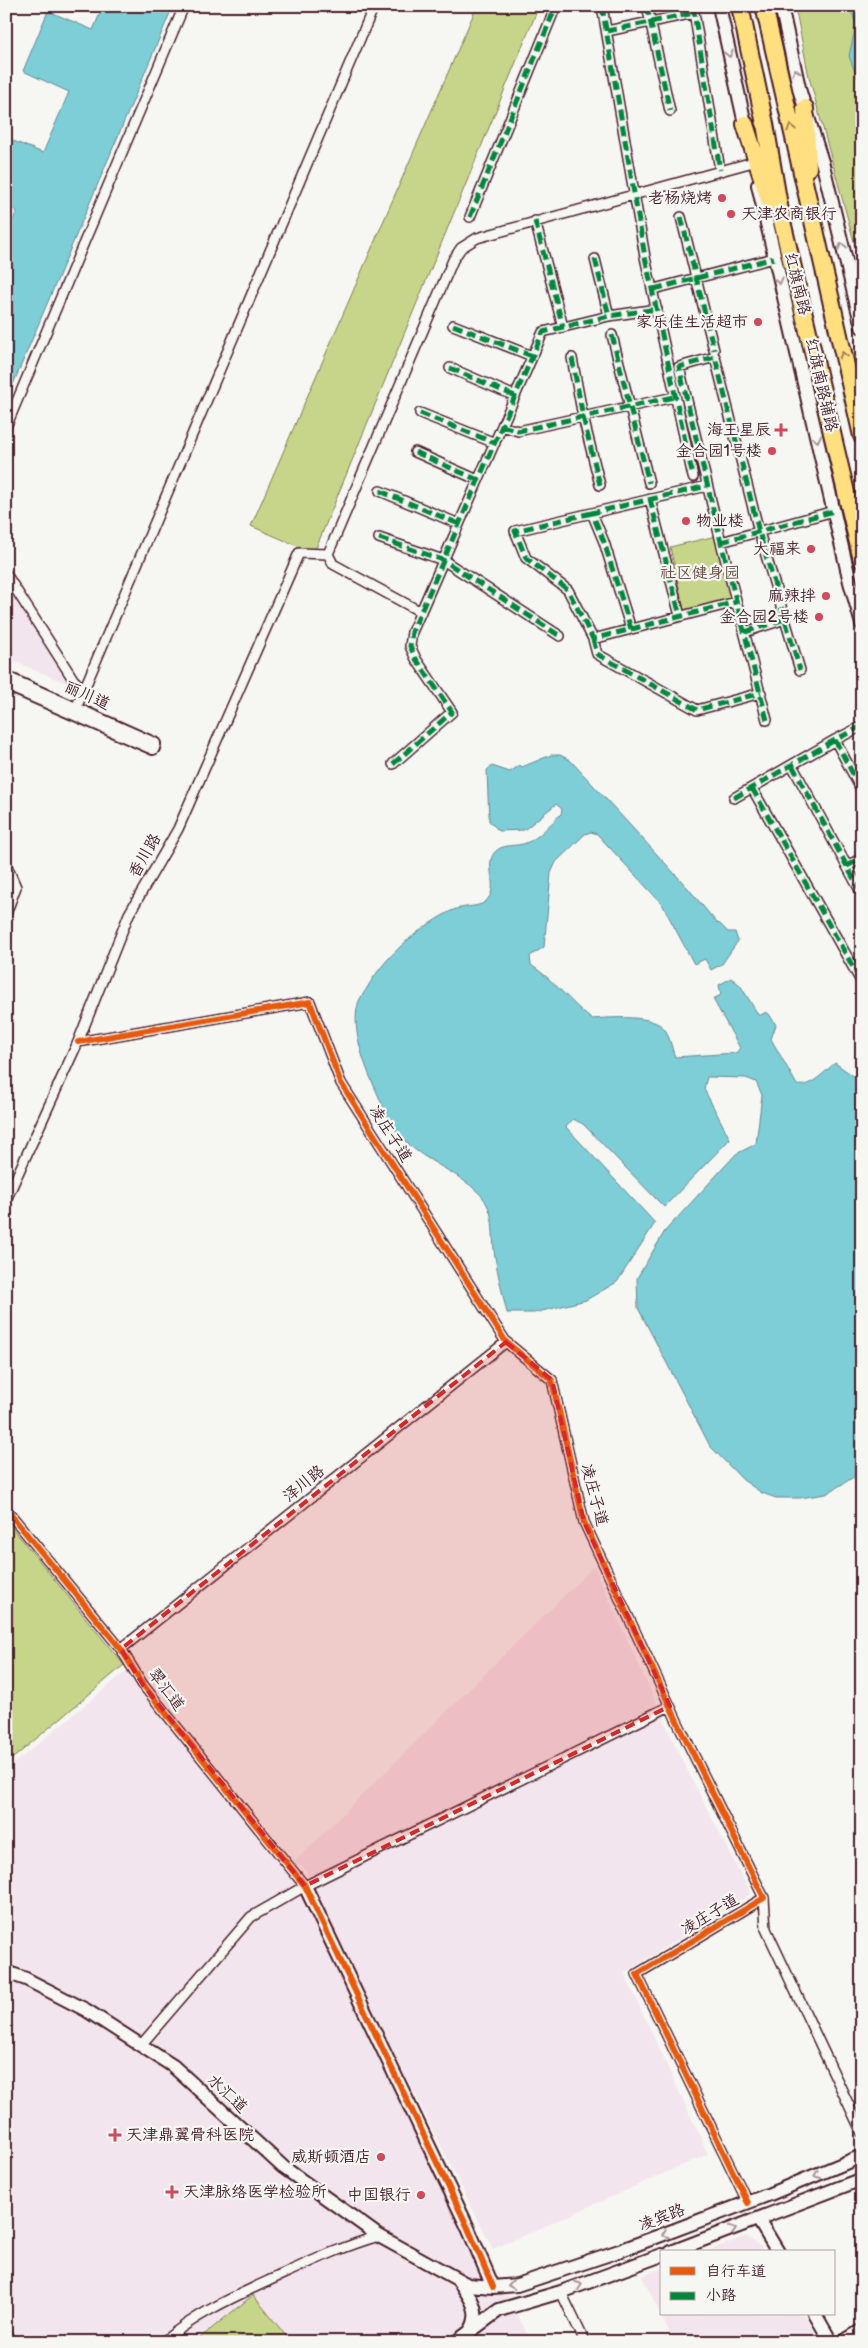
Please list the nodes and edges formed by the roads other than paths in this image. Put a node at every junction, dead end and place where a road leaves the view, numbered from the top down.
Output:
1 (184, 6) edge
2 (374, 6) edge
3 (556, 6) edge
4 (602, 6) edge
5 (647, 6) edge
6 (719, 6) edge
7 (740, 6) edge
8 (764, 6) edge
9 (781, 6) edge
10 (694, 10) edge
11 (650, 22) junction
12 (607, 31) junction
13 (805, 108) junction
14 (670, 111) dead end
15 (745, 124) junction
16 (753, 162) junction
17 (720, 170) junction
18 (635, 193) junction
19 (811, 215) junction
20 (470, 217) dead end
21 (682, 217) dead end
22 (781, 217) junction
23 (535, 222) junction
24 (774, 258) junction
25 (596, 259) dead end
26 (696, 278) junction
27 (654, 290) junction
28 (656, 309) junction
29 (609, 316) junction
30 (453, 325) dead end
31 (563, 327) junction
32 (862, 327) edge
33 (612, 335) dead end
34 (714, 350) dead end
35 (532, 356) junction
36 (572, 358) dead end
37 (450, 368) dead end
38 (515, 396) junction
39 (674, 397) junction
40 (630, 407) junction
41 (420, 413) dead end
42 (582, 417) junction
43 (502, 426) junction
44 (6, 427) edge
45 (862, 436) edge
46 (494, 442) junction
47 (414, 452) dead end
48 (693, 477) dead end
49 (478, 480) junction
50 (649, 483) dead end
51 (600, 486) dead end
52 (707, 486) junction
53 (380, 491) dead end
54 (650, 499) junction
55 (834, 511) junction
56 (592, 513) junction
57 (459, 524) junction
58 (759, 532) junction
59 (379, 538) dead end
60 (721, 542) junction
61 (328, 554) junction
62 (443, 560) junction
63 (862, 560) edge
64 (6, 574) edge
65 (736, 602) junction
66 (421, 612) junction
67 (680, 616) junction
68 (785, 619) junction
69 (862, 624) edge
70 (631, 629) junction
71 (744, 632) junction
72 (560, 636) dead end
73 (593, 639) junction
74 (800, 670) dead end
75 (6, 678) edge
76 (6, 684) edge
77 (84, 691) junction
78 (761, 694) junction
79 (75, 711) junction
80 (768, 720) dead end
81 (862, 726) edge
82 (835, 740) junction
83 (154, 746) dead end
84 (393, 764) dead end
85 (792, 765) junction
86 (752, 788) junction
87 (862, 791) edge
88 (734, 798) dead end
89 (862, 858) edge
90 (6, 864) edge
91 (847, 866) junction
92 (862, 894) edge
93 (6, 914) edge
94 (862, 983) edge
95 (78, 1042) junction
96 (6, 1200) edge
97 (506, 1342) junction
98 (6, 1509) edge
99 (121, 1649) junction
100 (670, 1706) junction
101 (305, 1886) junction
102 (764, 1898) junction
103 (6, 1972) edge
104 (141, 2045) junction
105 (862, 2133) edge
106 (862, 2156) edge
107 (862, 2178) edge
108 (748, 2203) junction
109 (758, 2219) junction
110 (379, 2236) junction
111 (676, 2250) edge
112 (777, 2250) edge
113 (660, 2256) edge
114 (457, 2278) junction
115 (468, 2285) joint
116 (493, 2287) junction
117 (561, 2292) junction
118 (816, 2316) edge
119 (862, 2330) edge
120 (6, 2333) edge
121 (468, 2333) junction
122 (11, 2342) edge
123 (163, 2342) edge
124 (456, 2342) edge
125 (584, 2342) edge
126 (831, 2342) edge
127 (843, 2342) edge

1 - 44 street
2 - 77 street
3 - 20 street
4 - 12 street
5 - 11 street
6 -> 15 main road, 红旗南路辅路
7 - 22 highway, 红旗南路
19 -> 8 highway, 红旗南路
13 -> 9 main road
10 - 11 street
10 - 17 street
11 - 12 street
11 - 14 street
12 - 18 street
13 - 19 highway
32 -> 13 main road
15 - 16 main road, 红旗南路辅路
15 - 22 highway
16 - 17 street
16 - 24 main road, 红旗南路辅路
17 - 18 street
18 - 23 street
18 - 27 street
45 -> 19 highway, 红旗南路
21 - 26 street
22 - 63 highway, 红旗南路
23 - 31 street
23 - 61 street
24 - 26 street
24 -> 55 main road, 红旗南路辅路
25 - 29 street
26 - 27 street
26 - 34 street
27 - 28 street
28 - 29 street
28 - 39 street
29 - 31 street
30 - 35 street
31 - 35 street
33 - 40 street
35 - 38 street
36 - 42 street
37 - 38 street
38 - 43 street
39 - 40 street
39 - 48 street
40 - 42 street
40 - 50 street
41 - 46 street
42 - 43 street
42 - 51 street
43 - 46 street
46 - 49 street
47 - 49 street
49 - 57 street
52 - 54 street
52 - 58 street
52 - 60 street
53 - 57 street
54 - 56 street
54 - 67 street
55 - 58 street
55 - 69 main road, 红旗南路辅路
56 - 70 street
56 - 73 street
57 - 62 street
58 - 60 street
58 - 68 street
59 - 62 street
60 - 65 street
61 - 66 street
61 - 95 street, 香川路
62 - 66 street
62 - 72 street
64 - 77 street
65 - 67 street
65 - 71 street
66 - 84 street
67 - 70 street
68 - 71 street
68 - 74 street
70 - 73 street
71 - 78 street
73 - 78 street
75 - 79 main road, 丽川道
76 - 79 main road, 丽川道
77 - 79 street
78 - 80 street
79 - 83 main road, 丽川道
81 - 82 street
82 - 85 street
82 - 87 street
85 - 86 street
85 - 91 street
86 - 88 street
86 - 94 street
89 - 91 street
90 - 93 street
91 - 92 street
95 - 96 street, 香川路
95 - 97 street, 凌庄子道
97 - 99 street, 泽川路
97 - 100 street, 凌庄子道
98 - 99 street, 翠汇道
99 - 101 street, 翠汇道
100 - 101 street
100 - 102 street, 凌庄子道
101 - 104 street
101 - 116 main road
102 - 105 street
102 - 108 street, 凌庄子道
103 - 104 main road, 水汇道
104 - 110 main road, 水汇道
106 -> 108 main road, 凌宾路
107 - 109 main road
108 -> 116 main road, 凌宾路
111 -> 109 main road
109 - 112 main road
110 - 114 main road, 水汇道
110 - 123 street
117 -> 113 main road
114 - 115 main road, 水汇道
114 - 121 main road
115 - 116 main road, 凌宾路
117 - 121 main road
117 - 125 street
118 - 126 main road
119 - 127 main road
120 - 122 street
121 - 124 main road

